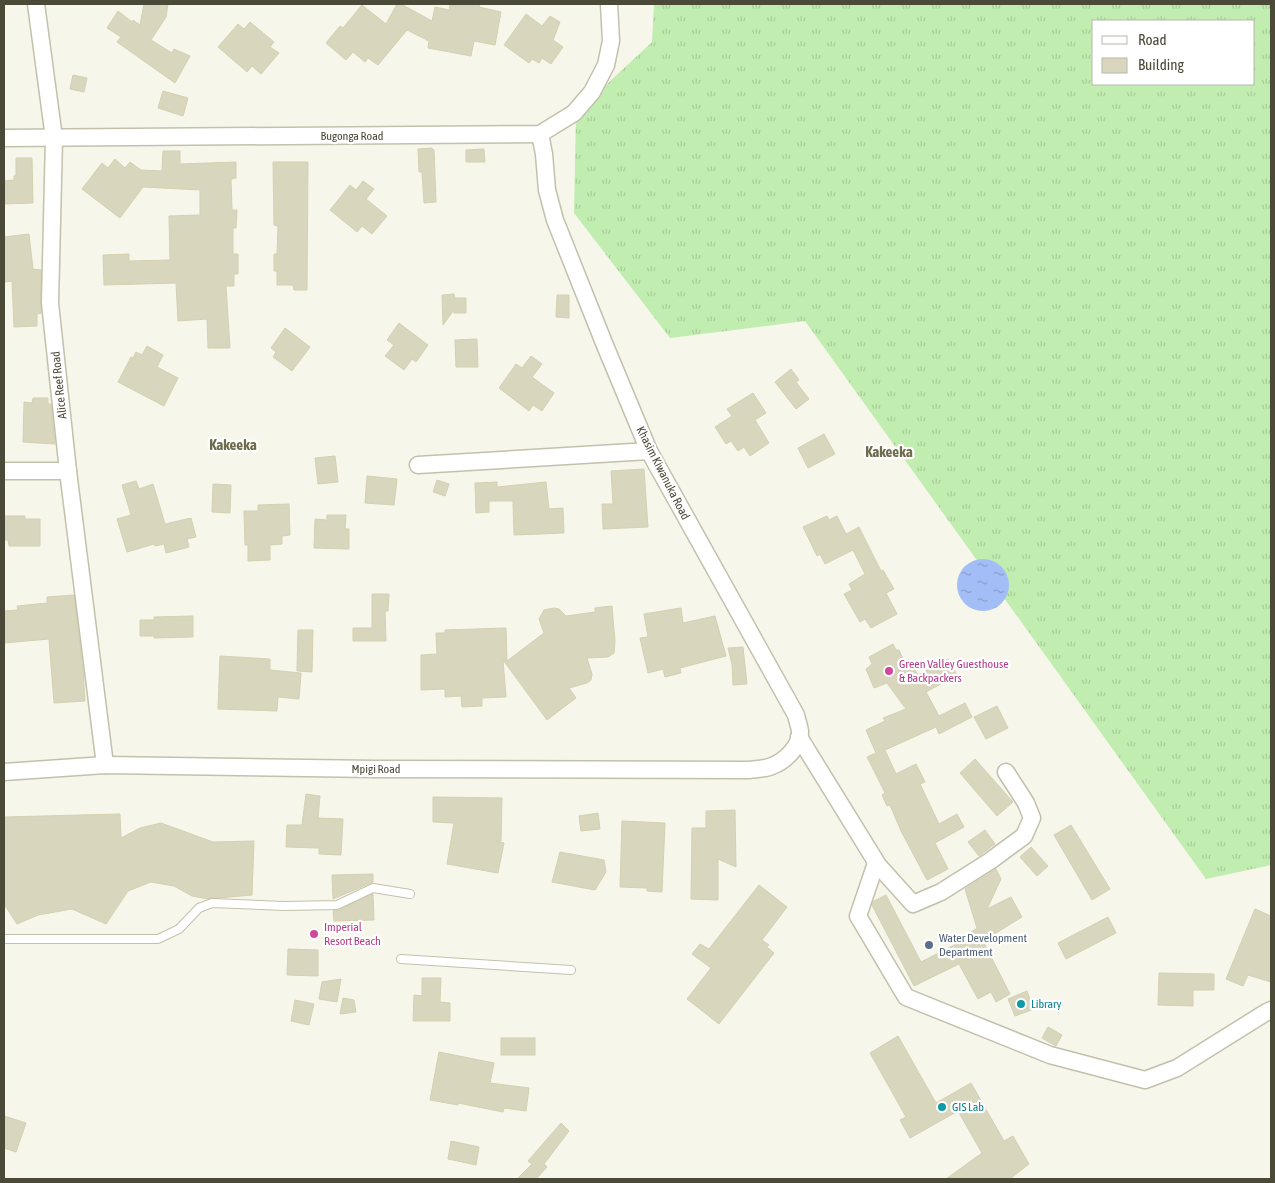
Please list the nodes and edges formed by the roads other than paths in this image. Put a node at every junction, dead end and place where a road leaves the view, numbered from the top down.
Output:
1 (36, 4) edge
2 (609, 4) edge
3 (540, 134) junction
4 (4, 138) edge
5 (54, 138) junction
6 (649, 451) junction
7 (418, 465) dead end
8 (4, 471) edge
9 (68, 471) junction
10 (799, 737) junction
11 (105, 765) junction
12 (4, 772) edge
13 (1006, 772) dead end
14 (876, 863) junction
15 (410, 894) dead end
16 (4, 939) edge
17 (401, 959) dead end
18 (571, 970) dead end
19 (1271, 1010) edge

1 - 5 street, Alice Reef Road
2 - 3 street
3 - 5 street, Bugonga Road
3 - 6 street, Khasim Kiwanuka Road
4 - 5 street, Bugonga Road
5 - 9 street, Alice Reef Road
6 - 7 street
6 - 10 street, Khasim Kiwanuka Road
8 - 9 street
9 - 11 street, Alice Reef Road
10 - 11 street, Mpigi Road
10 - 14 street
11 - 12 street, Mpigi Road
13 - 14 street
14 - 19 street
15 - 16 lane
17 - 18 lane

